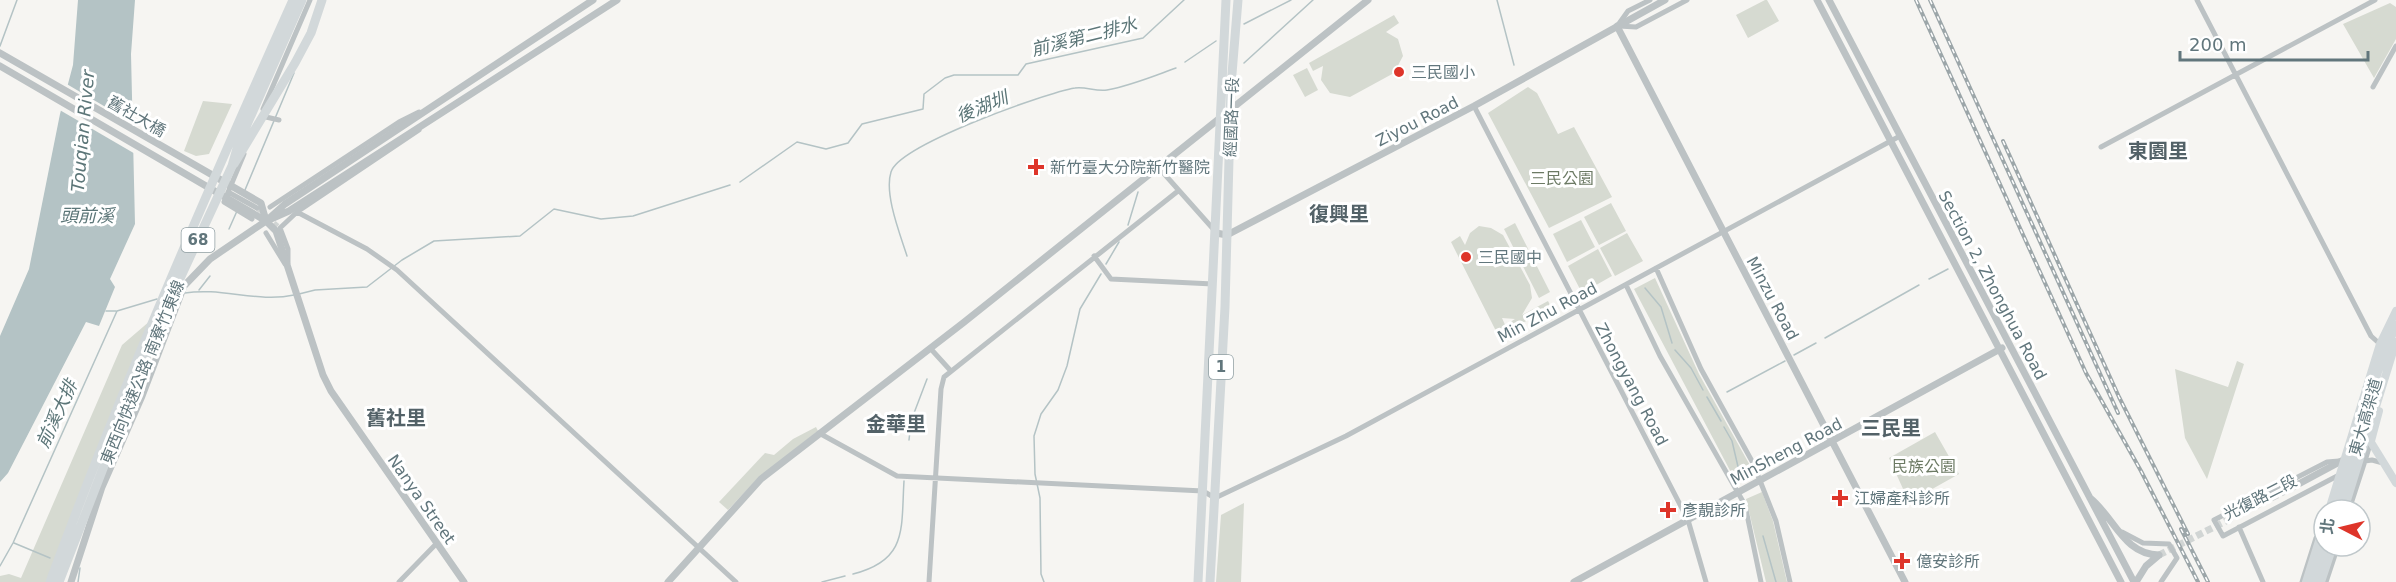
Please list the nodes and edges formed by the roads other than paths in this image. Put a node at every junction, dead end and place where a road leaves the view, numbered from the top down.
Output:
1 (293, 0) edge
2 (302, 0) edge
3 (310, 0) edge
4 (322, 0) edge
5 (593, 0) edge
6 (617, 0) edge
7 (1226, 0) edge
8 (1238, 0) edge
9 (1368, 0) edge
10 (1650, 0) edge
11 (1665, 0) edge
12 (1687, 0) edge
13 (1817, 0) edge
14 (1829, 0) edge
15 (2197, 0) edge
16 (2375, 0) edge
17 (1617, 26) junction
18 (524, 45) junction
19 (2396, 46) edge
20 (0, 53) edge
21 (530, 55) junction
22 (0, 66) edge
23 (2235, 75) junction
24 (2373, 87) dead end
25 (268, 96) junction
26 (1474, 106) junction
27 (426, 109) junction
28 (1231, 109) junction
29 (266, 117) junction
30 (279, 120) dead end
31 (430, 120) junction
32 (1220, 120) junction
33 (253, 133) junction
34 (1900, 136) junction
35 (1891, 140) junction
36 (2101, 147) dead end
37 (232, 166) junction
38 (1158, 168) junction
39 (1178, 191) junction
40 (228, 192) junction
41 (270, 207) dead end
42 (255, 211) junction
43 (297, 212) junction
44 (266, 221) junction
45 (1724, 231) junction
46 (266, 233) dead end
47 (1216, 233) junction
48 (1227, 235) junction
49 (1094, 256) junction
50 (288, 268) junction
51 (1656, 268) junction
52 (1213, 284) junction
53 (1626, 285) junction
54 (1578, 310) junction
55 (2396, 311) edge
56 (2396, 325) edge
57 (2396, 342) edge
58 (2010, 344) junction
59 (2380, 344) junction
60 (930, 348) junction
61 (2000, 348) junction
62 (2395, 358) edge
63 (950, 370) junction
64 (2357, 420) junction
65 (819, 433) junction
66 (2371, 441) junction
67 (1832, 442) junction
68 (2344, 460) junction
69 (2365, 461) junction
70 (2386, 464) junction
71 (2340, 475) junction
72 (935, 479) junction
73 (1760, 481) junction
74 (2358, 482) junction
75 (2396, 483) edge
76 (2293, 487) tunnel mouth
77 (1203, 491) junction
78 (1738, 492) junction
79 (2088, 495) junction
80 (1215, 498) junction
81 (2331, 498) edge
82 (2341, 498) edge
83 (2348, 498) edge
84 (2353, 498) edge
85 (1688, 520) junction
86 (2239, 527) junction
87 (2117, 529) junction
88 (436, 543) junction
89 (699, 549) junction
90 (2312, 552) edge
91 (2314, 558) edge
92 (2321, 558) edge
93 (2329, 558) edge
94 (2334, 558) edge
95 (62, 562) junction
96 (45, 582) edge
97 (50, 582) edge
98 (59, 582) edge
99 (68, 582) edge
100 (399, 582) edge
101 (464, 582) edge
102 (668, 582) edge
103 (736, 582) edge
104 (929, 582) edge
105 (1198, 582) edge
106 (1210, 582) edge
107 (1574, 582) edge
108 (1705, 582) edge
109 (1761, 582) edge
110 (1790, 582) edge
111 (1905, 582) edge
112 (2121, 582) edge
113 (2135, 582) edge
114 (2161, 582) edge
115 (2263, 582) edge
116 (2302, 582) edge
117 (2306, 582) edge
118 (2313, 582) edge
119 (2321, 582) edge
120 (2326, 582) edge

1 - 95 main road, 東西向快速公路 南寮竹東線 / 68
2 - 37 main road, 東西向快速公路 南寮竹東線 / 68
3 - 25 street
4 - 37 main road
5 - 18 street
6 - 21 street
7 - 32 main road, 1
8 - 28 main road, 經國路一段 / 1
9 - 28 street
10 - 17 street
11 - 17 street, Ziyou Road
12 - 17 street
13 - 35 street, Section 2, Zhonghua Road
14 - 34 street, Section 2, Zhonghua Road
15 - 23 street
16 - 23 street
17 - 26 street, Ziyou Road
17 - 45 street, Minzu Road
18 - 21 street
18 - 27 street
19 - 24 street
20 - 42 street, 舊社大橋
21 - 31 street
22 - 42 street, 舊社大橋
23 - 36 street
23 - 59 street
25 - 29 street
25 - 33 street
26 - 48 street, Ziyou Road
26 - 54 street, Zhongyang Road
27 - 41 street
27 - 44 street
28 - 32 street
28 - 48 main road, 經國路一段 / 1
29 - 30 street
29 - 33 street
31 - 43 street
31 - 44 street
32 - 38 street
32 - 47 main road, 1
33 - 40 street
34 - 35 street, Min Zhu Road
34 - 58 street, Section 2, Zhonghua Road
35 - 45 street, Min Zhu Road
35 - 61 street, Section 2, Zhonghua Road
37 - 95 main road, 東西向快速公路 南寮竹東線 / 68
38 - 39 street
38 - 60 street
39 - 47 street
39 - 49 street
40 - 42 street
40 - 42 street
42 - 44 street
42 - 44 street
43 - 50 street
43 - 89 street
44 - 50 street
44 - 99 street
45 - 51 street, Min Zhu Road
45 - 67 street, Minzu Road
46 - 50 street
47 - 48 street
47 - 52 main road, 1
48 - 80 main road, 1
49 - 52 street
49 - 63 street
50 - 88 street, Nanya Street
51 - 53 street, Min Zhu Road
51 - 73 street
52 - 77 main road, 1
53 - 54 street, Min Zhu Road
53 - 78 street
54 - 80 street, Min Zhu Road
54 - 85 street, Zhongyang Road
55 - 59 main road
56 - 82 main road, 東大高架道
57 - 83 main road, 東大高架道
58 - 61 street, MinSheng Road
58 - 79 street, Section 2, Zhonghua Road
59 - 62 street
59 - 64 main road
60 - 63 street
60 - 65 street
61 - 67 street, MinSheng Road
61 - 112 street, Section 2, Zhonghua Road
62 - 66 main road
63 - 72 street
64 - 66 main road
64 - 68 main road
65 - 72 street
65 - 89 street
66 - 68 street
66 - 69 street
66 - 70 main road
67 - 73 street, MinSheng Road
67 - 111 street, Minzu Road
68 - 71 main road
68 - 76 street, 光復路二段
68 - 86 street, 光復路二段
69 - 70 street
69 - 71 street, 光復路二段
69 - 74 street
70 - 75 main road
71 - 74 street
71 - 81 main road
71 - 86 street, 光復路二段
72 - 77 street
72 - 104 street
73 - 78 street, MinSheng Road
73 - 110 street
74 - 84 street
77 - 80 street
77 - 105 main road, 1
78 - 85 street, MinSheng Road
78 - 109 street
79 - 87 street
79 - 113 street, Section 2, Zhonghua Road
80 - 106 main road, 1
85 - 107 street, MinSheng Road
85 - 108 street, Zhongyang Road
86 - 115 street
87 - 113 street
87 - 114 street
88 - 100 street
88 - 101 street, Nanya Street
89 - 102 street
89 - 103 street
90 - 116 street
91 - 117 main road
92 - 118 main road
93 - 119 main road
94 - 120 street
95 - 96 main road
95 - 97 main road, 東西向快速公路 南寮竹東線 / 68
95 - 98 main road, 東西向快速公路 南寮竹東線 / 68
95 - 99 main road

